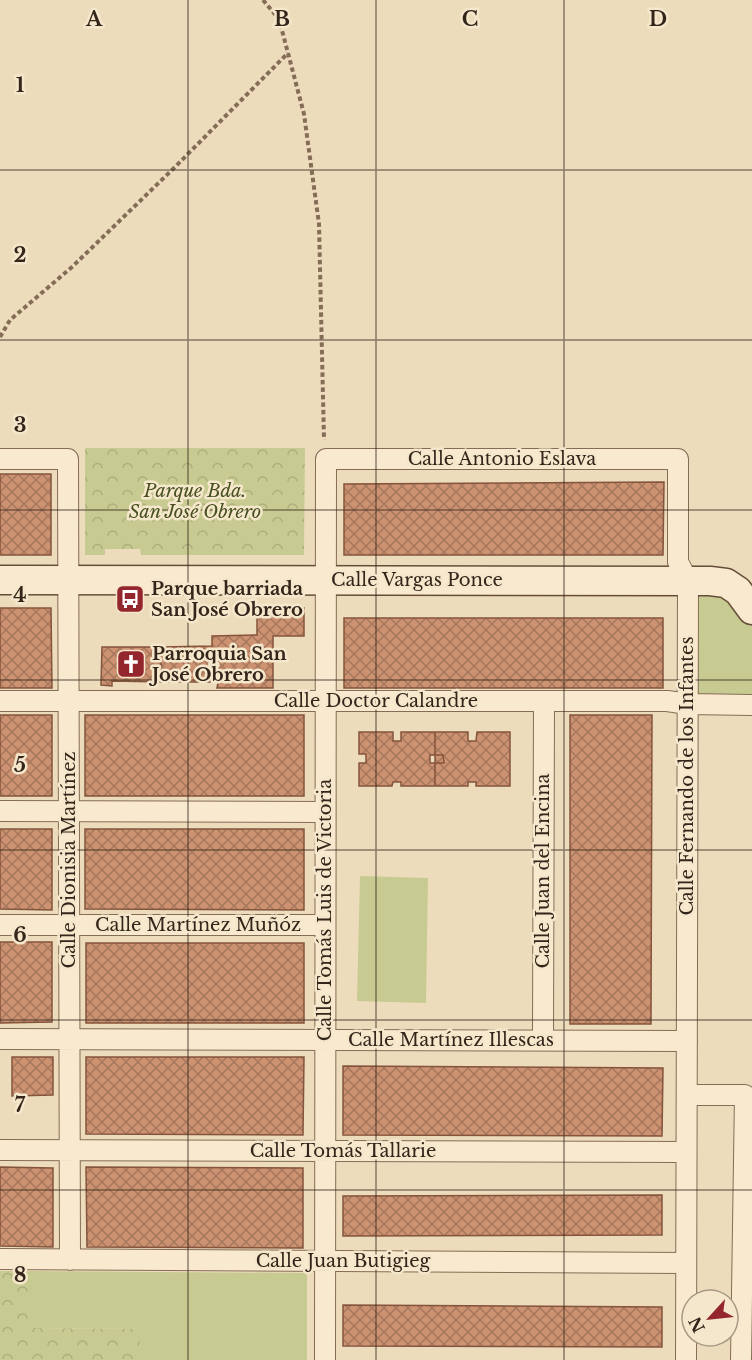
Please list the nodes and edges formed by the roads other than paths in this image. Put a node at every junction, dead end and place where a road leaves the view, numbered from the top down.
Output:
1 (0, 459) edge
2 (326, 459) joint
3 (678, 459) joint
4 (0, 580) edge
5 (69, 580) junction
6 (325, 580) junction
7 (688, 581) junction
8 (752, 610) edge
9 (0, 701) edge
10 (69, 701) junction
11 (325, 701) junction
12 (544, 701) junction
13 (688, 704) junction
14 (752, 705) edge
15 (0, 811) edge
16 (69, 811) junction
17 (325, 812) junction
18 (0, 925) edge
19 (69, 925) junction
20 (325, 926) junction
21 (0, 1039) edge
22 (70, 1039) junction
23 (324, 1039) junction
24 (543, 1040) junction
25 (687, 1041) junction
26 (687, 1095) junction
27 (0, 1150) edge
28 (70, 1150) junction
29 (324, 1151) junction
30 (686, 1152) junction
31 (748, 1171) edge
32 (0, 1259) edge
33 (70, 1260) junction
34 (324, 1261) junction
35 (686, 1263) junction
36 (747, 1300) edge
37 (325, 1360) edge
38 (686, 1360) edge
39 (741, 1360) edge

1 - 5 street, Calle Dionisia Martínez
2 - 3 street, Calle Antonio Eslava
2 - 6 street, Calle Tomás Luis de Victoria
3 - 7 street, Calle Fernando de los Infantes
4 - 5 street, Calle Vargas Ponce
5 - 6 street, Calle Vargas Ponce
5 - 10 street, Calle Dionisia Martínez
6 - 7 street, Calle Vargas Ponce
6 - 11 street, Calle Tomás Luis de Victoria
7 - 8 street, Calle Vargas Ponce
7 - 13 street, Calle Fernando de los Infantes
9 - 10 street, Calle Doctor Calandre
10 - 11 street, Calle Doctor Calandre
10 - 16 street, Calle Dionisia Martínez
11 - 12 street, Calle Doctor Calandre
11 - 17 street, Calle Tomás Luis de Victoria
12 - 13 street, Calle Doctor Calandre
12 - 24 street, Calle Juan del Encina
13 - 14 street, Calle Doctor Calandre
13 - 25 street, Calle Fernando de los Infantes
15 - 16 street
16 - 17 street
16 - 19 street, Calle Dionisia Martínez
17 - 20 street, Calle Tomás Luis de Victoria
18 - 19 street, Calle Martínez Muñóz
19 - 20 street, Calle Martínez Muñóz
19 - 22 street, Calle Dionisia Martínez
20 - 23 street, Calle Tomás Luis de Victoria
21 - 22 street, Calle Martínez Illescas
22 - 23 street, Calle Martínez Illescas
22 - 28 street, Calle Dionisia Martínez
23 - 24 street, Calle Martínez Illescas
23 - 29 street, Calle Tomás Luis de Victoria
24 - 25 street, Calle Martínez Illescas
25 - 26 street, Calle Fernando de los Infantes
26 - 30 street, Calle Fernando de los Infantes
26 - 31 street
27 - 28 street, Calle Tomás Tallarie
28 - 29 street, Calle Tomás Tallarie
28 - 33 street, Calle Dionisia Martínez
29 - 30 street, Calle Tomás Tallarie
29 - 34 street, Calle Tomás Luis de Victoria
30 - 35 street, Calle Fernando de los Infantes
31 - 36 street
32 - 33 street, Calle Juan Butigieg
33 - 34 street, Calle Juan Butigieg
34 - 35 street, Calle Juan Butigieg
34 - 37 street, Calle Tomás Luis de Victoria
35 - 38 street, Calle Fernando de los Infantes
36 - 39 street

